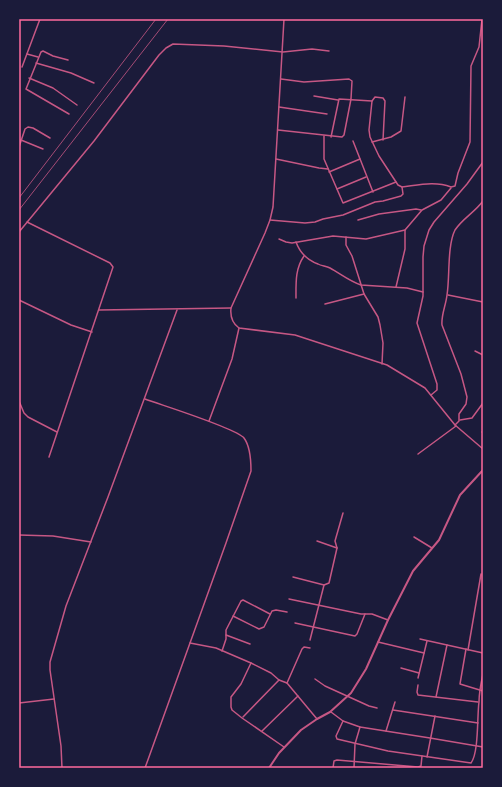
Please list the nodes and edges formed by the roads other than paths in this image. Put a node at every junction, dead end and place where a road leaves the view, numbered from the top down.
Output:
1 (40, 19) edge
2 (284, 19) edge
3 (482, 19) edge
4 (482, 38) edge
5 (283, 51) junction
6 (329, 51) dead end
7 (27, 54) junction
8 (38, 57) junction
9 (68, 60) dead end
10 (36, 63) junction
11 (22, 67) dead end
12 (30, 78) junction
13 (281, 79) junction
14 (94, 83) dead end
15 (314, 96) dead end
16 (405, 97) dead end
17 (351, 99) junction
18 (338, 100) junction
19 (372, 101) junction
20 (77, 105) dead end
21 (279, 107) junction
22 (69, 114) dead end
23 (327, 114) dead end
24 (278, 130) junction
25 (324, 136) junction
26 (331, 137) junction
27 (50, 138) dead end
28 (21, 140) junction
29 (383, 140) junction
30 (353, 141) dead end
31 (372, 142) junction
32 (19, 146) edge
33 (43, 149) dead end
34 (276, 159) junction
35 (360, 159) junction
36 (483, 162) edge
37 (328, 169) junction
38 (329, 172) junction
39 (367, 177) junction
40 (396, 182) junction
41 (402, 187) junction
42 (452, 187) junction
43 (337, 189) junction
44 (373, 192) junction
45 (483, 201) edge
46 (422, 210) junction
47 (270, 220) junction
48 (358, 220) dead end
49 (27, 222) junction
50 (405, 230) junction
51 (19, 232) edge
52 (346, 237) junction
53 (279, 239) dead end
54 (296, 242) junction
55 (304, 256) junction
56 (361, 285) junction
57 (396, 287) junction
58 (423, 292) junction
59 (364, 294) junction
60 (447, 295) junction
61 (296, 298) dead end
62 (19, 300) edge
63 (483, 302) edge
64 (325, 304) dead end
65 (231, 308) junction
66 (99, 310) junction
67 (177, 310) junction
68 (239, 328) junction
69 (92, 332) junction
70 (475, 351) dead end
71 (483, 355) edge
72 (382, 364) junction
73 (431, 396) junction
74 (145, 399) junction
75 (19, 401) edge
76 (483, 403) edge
77 (209, 421) junction
78 (459, 421) junction
79 (455, 425) junction
80 (57, 432) junction
81 (483, 449) edge
82 (418, 454) dead end
83 (49, 457) dead end
84 (483, 470) edge
85 (343, 513) dead end
86 (19, 535) edge
87 (414, 537) dead end
88 (317, 541) dead end
89 (91, 542) junction
90 (337, 548) junction
91 (432, 548) junction
92 (481, 574) dead end
93 (293, 578) dead end
94 (324, 585) junction
95 (289, 598) dead end
96 (318, 605) junction
97 (287, 612) dead end
98 (270, 614) junction
99 (365, 614) junction
100 (233, 616) junction
101 (388, 620) junction
102 (296, 623) dead end
103 (313, 627) junction
104 (226, 635) junction
105 (420, 639) dead end
106 (310, 640) dead end
107 (428, 641) junction
108 (378, 642) junction
109 (190, 643) junction
110 (250, 644) dead end
111 (447, 645) junction
112 (310, 648) dead end
113 (467, 650) junction
114 (222, 651) junction
115 (424, 653) junction
116 (483, 653) edge
117 (252, 663) junction
118 (401, 668) dead end
119 (419, 672) junction
120 (483, 674) edge
121 (418, 678) dead end
122 (315, 679) dead end
123 (280, 680) junction
124 (287, 683) junction
125 (418, 685) dead end
126 (480, 690) junction
127 (483, 691) edge
128 (298, 696) junction
129 (348, 697) junction
130 (436, 697) junction
131 (54, 700) junction
132 (395, 702) dead end
133 (478, 702) junction
134 (19, 703) edge
135 (377, 708) dead end
136 (393, 710) junction
137 (330, 712) junction
138 (435, 716) junction
139 (242, 718) junction
140 (317, 719) junction
141 (344, 721) junction
142 (478, 723) junction
143 (360, 727) junction
144 (262, 731) junction
145 (386, 731) junction
146 (430, 738) junction
147 (355, 744) junction
148 (476, 746) junction
149 (284, 747) junction
150 (483, 747) edge
151 (422, 756) junction
152 (427, 757) junction
153 (354, 762) junction
154 (376, 764) junction
155 (390, 765) junction
156 (62, 768) edge
157 (145, 768) edge
158 (269, 768) edge
159 (333, 768) edge
160 (354, 768) edge
161 (376, 768) edge
162 (390, 768) edge

1 - 7 street
2 - 5 street
3 - 4 street
4 - 42 street
5 - 6 street
5 - 13 street
5 - 49 street
7 - 8 street
7 - 11 street
8 - 9 street
8 - 10 street
10 - 12 street
10 - 14 street
12 - 20 street
12 - 22 street
13 - 17 street
13 - 21 street
15 - 18 street
16 - 29 street
17 - 18 street
17 - 19 street
17 - 26 street
18 - 26 street
19 - 29 street
19 - 31 street
21 - 23 street
21 - 24 street
24 - 25 street
24 - 34 street
25 - 26 street
25 - 37 street
27 - 28 street
28 - 32 street
28 - 33 street
29 - 31 street
30 - 35 street
31 - 40 street
34 - 37 street
34 - 47 street
35 - 38 street
35 - 39 street
36 - 58 street
37 - 38 street
38 - 43 street
39 - 43 street
39 - 44 street
40 - 41 street
40 - 44 street
41 - 42 street
41 - 47 street
42 - 46 street
43 - 44 street
45 - 60 street
46 - 48 street
46 - 50 street
47 - 65 street
49 - 51 street
49 - 66 street
50 - 52 street
50 - 57 street
52 - 54 street
52 - 56 street
53 - 54 street
54 - 55 street
55 - 56 street
55 - 61 street
56 - 57 street
56 - 59 street
57 - 58 street
58 - 73 street
59 - 64 street
59 - 72 street
60 - 63 street
60 - 78 street
62 - 69 street
65 - 67 street
65 - 68 street
66 - 67 street
66 - 69 street
67 - 74 street
68 - 72 street
68 - 77 street
69 - 80 street
70 - 71 street
72 - 73 street
73 - 79 street
74 - 77 street
74 - 89 street
75 - 80 street
76 - 78 street
77 - 109 street
78 - 79 street
79 - 81 street
79 - 82 street
80 - 83 street
84 - 91 street
85 - 90 street
86 - 89 street
87 - 91 street
88 - 90 street
89 - 131 street
90 - 94 street
91 - 101 street
92 - 113 street
93 - 94 street
94 - 96 street
95 - 96 street
96 - 99 street
96 - 103 street
97 - 98 street
98 - 100 street
98 - 100 street
99 - 101 street
99 - 103 street
100 - 104 street
101 - 108 street
102 - 103 street
103 - 106 street
104 - 110 street
104 - 114 street
105 - 107 street
107 - 111 street
107 - 115 street
108 - 115 street
108 - 129 street
109 - 114 street
109 - 157 street
111 - 113 street
111 - 130 street
112 - 124 street
113 - 116 street
113 - 126 street
114 - 117 street
115 - 119 street
117 - 123 street
117 - 139 street
118 - 119 street
119 - 121 street
120 - 126 street
122 - 129 street
123 - 124 street
123 - 139 street
124 - 128 street
125 - 130 street
126 - 127 street
126 - 133 street
128 - 140 street
128 - 144 street
129 - 135 street
129 - 137 street
130 - 133 street
131 - 134 street
131 - 156 street
132 - 136 street
133 - 142 street
136 - 138 street
136 - 145 street
137 - 140 street
137 - 141 street
138 - 142 street
138 - 146 street
139 - 144 street
140 - 149 street
141 - 143 street
141 - 147 street
142 - 148 street
143 - 145 street
143 - 147 street
144 - 149 street
145 - 146 street
146 - 148 street
146 - 152 street
147 - 151 street
147 - 153 street
148 - 150 street
148 - 152 street
149 - 158 street
151 - 152 street
151 - 155 street
153 - 154 street
153 - 159 street
153 - 160 street
154 - 155 street
154 - 161 street
155 - 162 street

